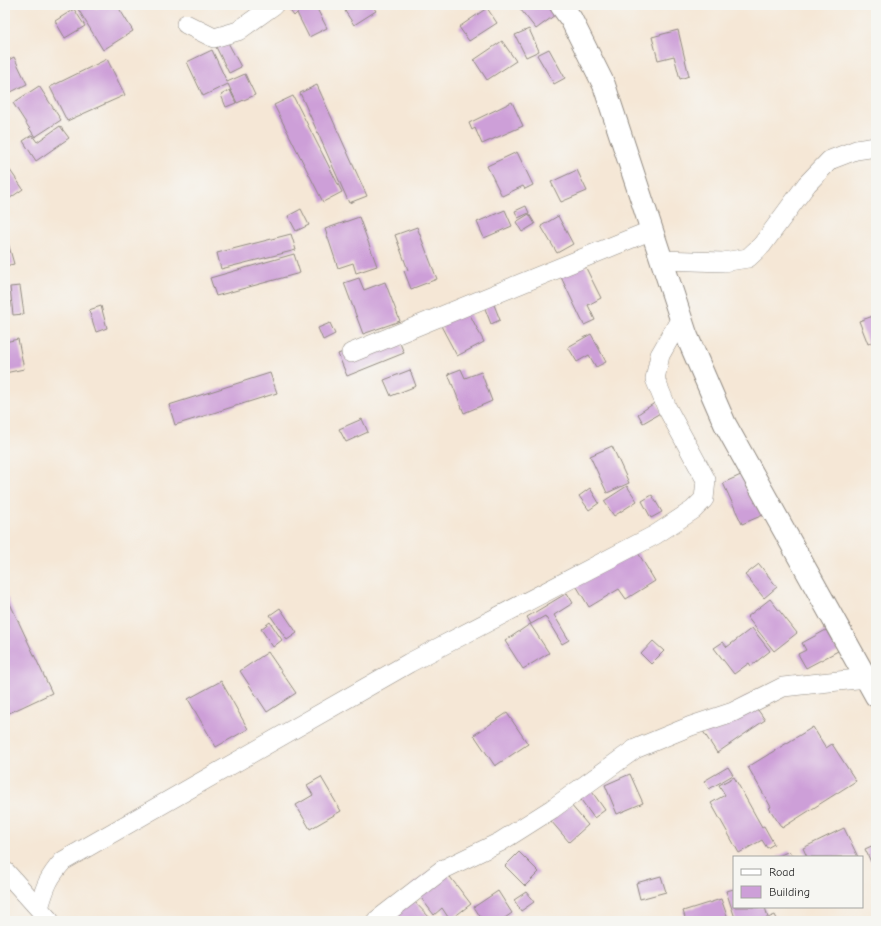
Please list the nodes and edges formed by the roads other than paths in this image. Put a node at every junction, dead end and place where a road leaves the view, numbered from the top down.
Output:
1 (274, 5) edge
2 (561, 5) edge
3 (186, 24) dead end
4 (876, 147) edge
5 (652, 230) junction
6 (662, 260) junction
7 (681, 318) junction
8 (351, 353) dead end
9 (871, 687) edge
10 (5, 871) edge
11 (44, 915) edge
12 (376, 921) edge

1 - 3 street
2 - 5 main road
4 - 6 street
5 - 6 main road
5 - 8 street
6 - 7 main road
7 - 9 main road
7 - 11 street
9 - 12 street
10 - 11 street

